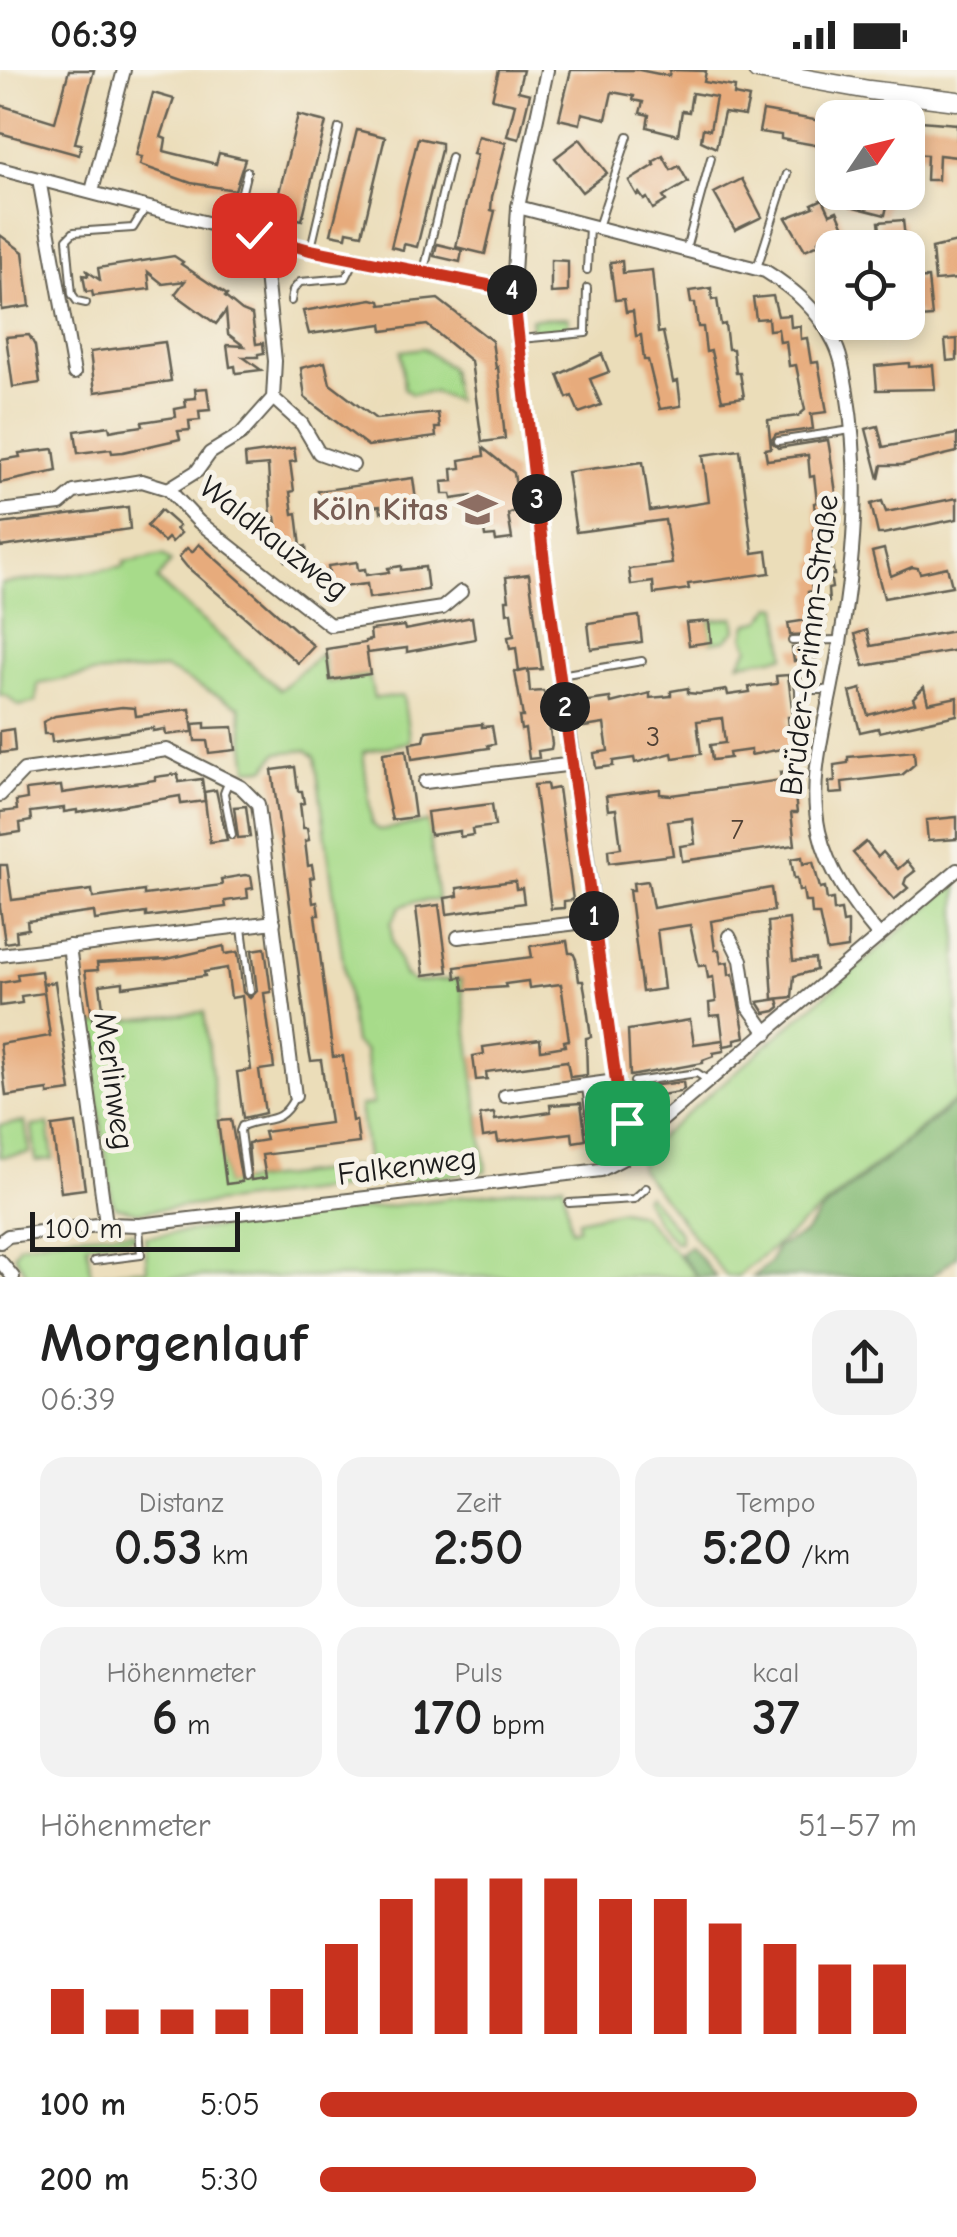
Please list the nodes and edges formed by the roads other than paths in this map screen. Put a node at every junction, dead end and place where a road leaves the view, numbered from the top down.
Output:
1 (124, 70) edge
2 (547, 70) edge
3 (758, 70) edge
4 (839, 78) edge
5 (957, 102) edge
6 (339, 128) dead end
7 (628, 136) dead end
8 (452, 157) dead end
9 (711, 158) dead end
10 (0, 170) edge
11 (247, 172) dead end
12 (788, 174) dead end
13 (39, 178) junction
14 (92, 191) junction
15 (147, 206) junction
16 (518, 207) junction
17 (594, 226) junction
18 (232, 229) junction
19 (262, 237) junction
20 (310, 250) junction
21 (686, 250) junction
22 (356, 258) junction
23 (756, 269) junction
24 (587, 270) dead end
25 (424, 272) junction
26 (587, 288) dead end
27 (513, 290) junction
28 (292, 301) dead end
29 (86, 303) dead end
30 (518, 339) junction
31 (74, 373) dead end
32 (273, 398) junction
33 (852, 430) junction
34 (778, 441) dead end
35 (354, 465) dead end
36 (168, 489) junction
37 (0, 511) edge
38 (462, 592) dead end
39 (840, 640) junction
40 (792, 641) dead end
41 (642, 661) dead end
42 (560, 675) junction
43 (798, 677) dead end
44 (799, 690) junction
45 (831, 690) junction
46 (800, 743) dead end
47 (574, 764) junction
48 (229, 781) junction
49 (426, 782) dead end
50 (0, 795) edge
51 (232, 835) dead end
52 (957, 870) edge
53 (595, 921) junction
54 (274, 922) junction
55 (242, 926) junction
56 (729, 936) dead end
57 (879, 936) junction
58 (458, 937) dead end
59 (69, 946) junction
60 (0, 954) edge
61 (250, 991) dead end
62 (767, 1033) junction
63 (616, 1081) junction
64 (710, 1081) junction
65 (634, 1082) dead end
66 (586, 1086) junction
67 (295, 1096) joint
68 (505, 1096) dead end
69 (634, 1131) junction
70 (594, 1140) dead end
71 (246, 1176) dead end
72 (646, 1188) dead end
73 (569, 1203) dead end
74 (106, 1224) junction
75 (139, 1225) junction
76 (0, 1242) edge
77 (0, 1261) edge
78 (94, 1261) dead end
79 (13, 1277) edge

1 - 14 street
2 - 16 street
3 - 4 main road
4 - 5 main road
6 - 20 lane
7 - 17 lane
8 - 25 lane
9 - 21 lane
10 - 13 street
11 - 18 lane
12 - 23 lane
13 - 14 street
13 - 31 street
14 - 15 street
15 - 18 street
15 - 29 lane
16 - 17 street, Brüder-Grimm-Straße
16 - 27 street
17 - 21 street, Brüder-Grimm-Straße
17 - 24 lane
18 - 19 street
19 - 20 street
19 - 32 street
20 - 22 street
21 - 23 street, Brüder-Grimm-Straße
22 - 25 street
22 - 28 lane
23 - 33 street, Brüder-Grimm-Straße
25 - 27 street
26 - 30 lane
27 - 30 street
30 - 42 street
32 - 35 street
32 - 36 street, Waldkauzweg
33 - 34 lane
33 - 39 street, Brüder-Grimm-Straße
36 - 37 street, Waldkauzweg
36 - 38 street, Waldkauzweg
39 - 40 lane
39 - 45 street, Brüder-Grimm-Straße
41 - 42 lane
42 - 47 street
43 - 44 lane
44 - 45 lane
44 - 46 lane
45 - 57 street, Brüder-Grimm-Straße
47 - 49 street
47 - 53 street
48 - 50 street
48 - 51 lane
48 - 54 street
52 - 57 street, Falkenweg
53 - 58 street
53 - 63 street
54 - 55 street
54 - 67 street
55 - 59 street
55 - 61 lane
56 - 62 street
57 - 62 street, Falkenweg
59 - 60 street
59 - 74 street, Merlinweg
62 - 64 street, Falkenweg
63 - 66 street
63 - 69 street
64 - 65 lane
64 - 69 street, Falkenweg
66 - 68 street
66 - 70 lane
67 - 71 lane
69 - 75 street, Falkenweg
72 - 73 lane
74 - 75 street, Falkenweg
74 - 76 street, Falkenweg
75 - 78 lane
77 - 79 street

